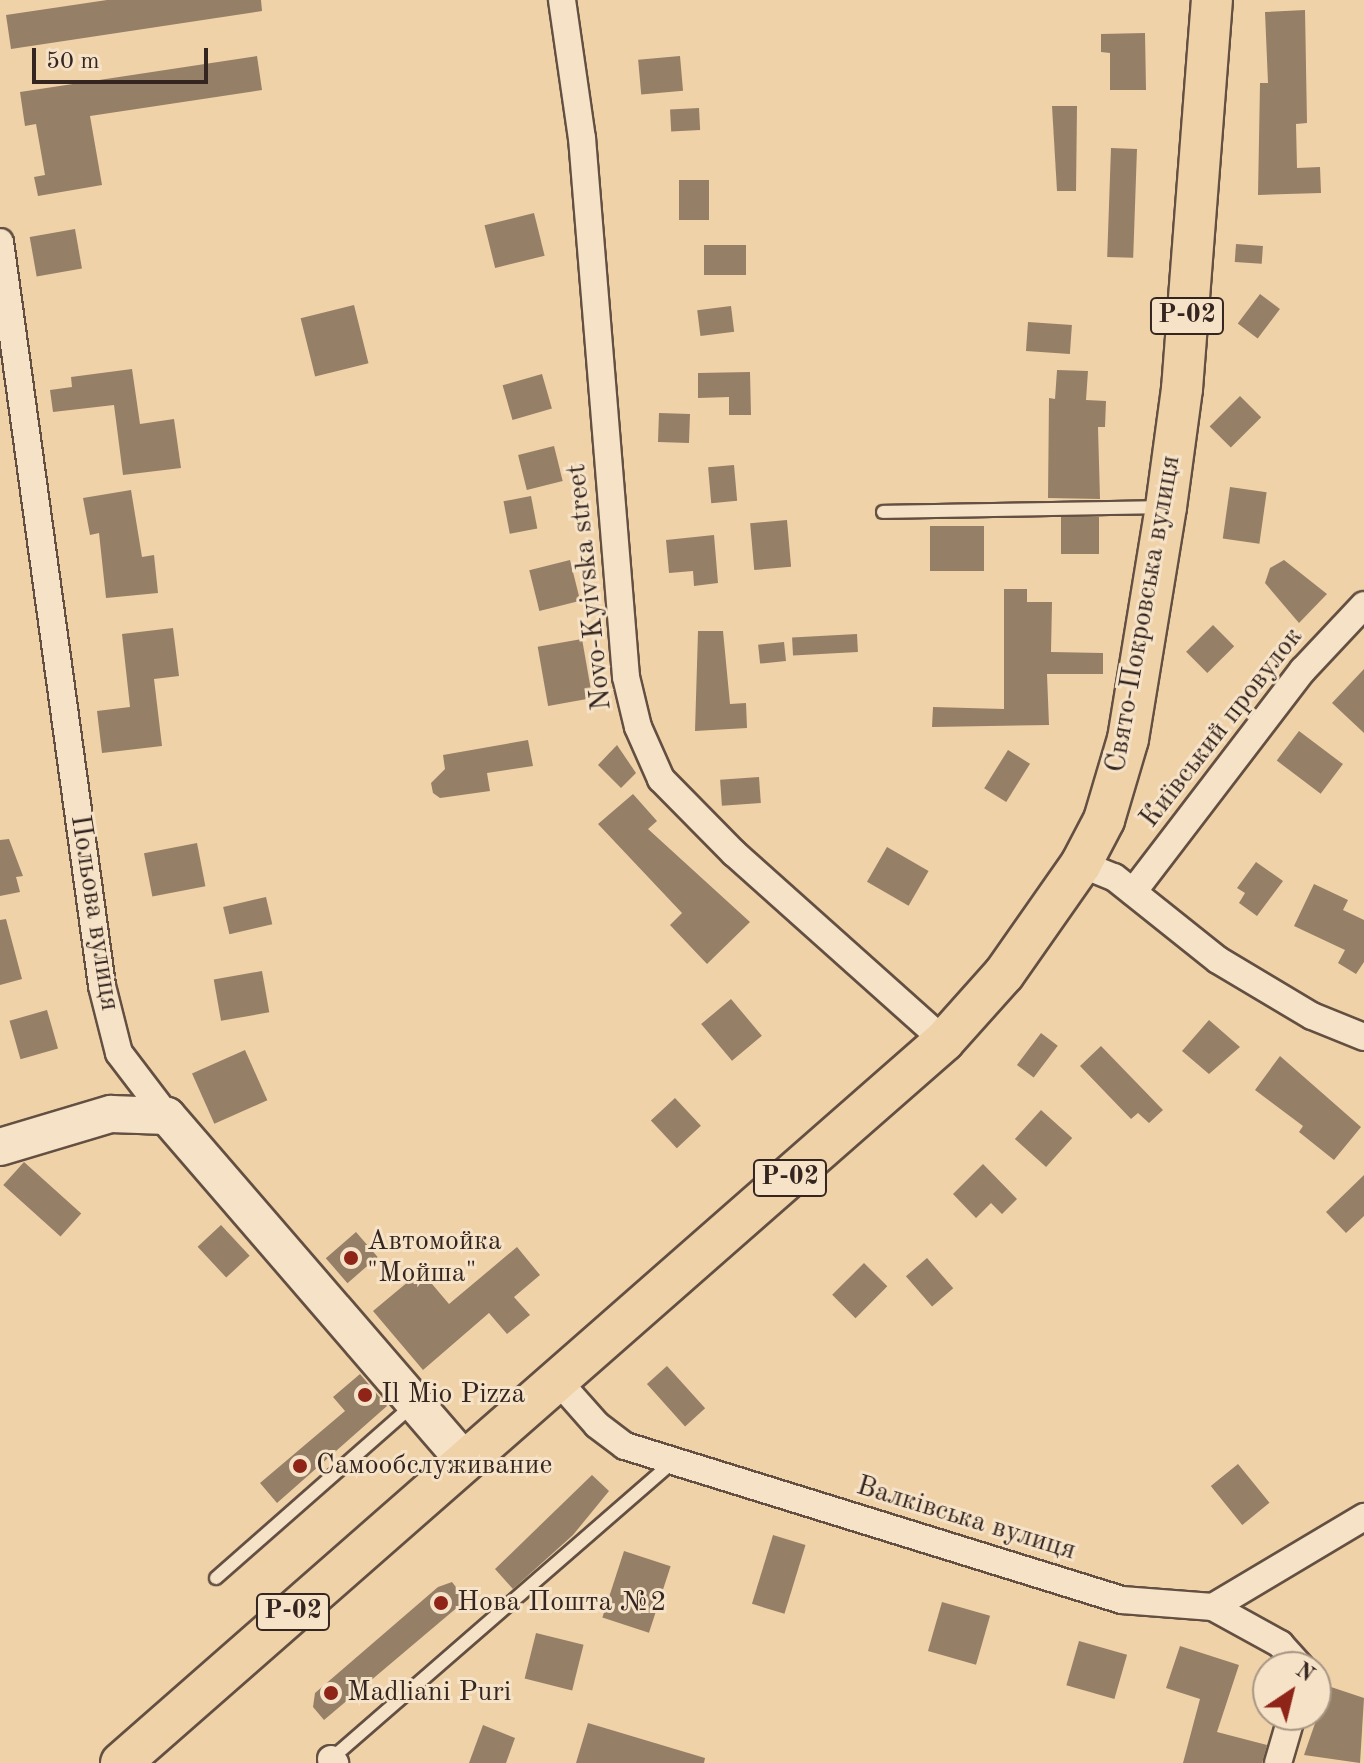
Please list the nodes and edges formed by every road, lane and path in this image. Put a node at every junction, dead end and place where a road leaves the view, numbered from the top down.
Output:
1 (562, 0) edge
2 (1212, 0) edge
3 (0, 242) edge
4 (1166, 507) junction
5 (883, 512) dead end
6 (1364, 605) edge
7 (1081, 864) junction
8 (1133, 892) junction
9 (1364, 1037) edge
10 (944, 1041) junction
11 (167, 1116) junction
12 (0, 1147) edge
13 (559, 1382) junction
14 (415, 1403) junction
15 (466, 1462) junction
16 (671, 1463) junction
17 (1364, 1517) edge
18 (216, 1578) dead end
19 (1213, 1607) junction
20 (1286, 1651) edge
21 (1287, 1731) edge
22 (134, 1759) edge
23 (333, 1761) edge
24 (1278, 1763) edge

1 - 10 street, Novo-Kyivska street
2 - 4 main road, Свято-Покровська вулиця / Р-02
3 - 11 street, Польова вулиця
4 - 5 lane
4 - 7 main road, Свято-Покровська вулиця / Р-02
6 - 8 street, Київський провулок
7 - 8 street
7 - 10 main road, Свято-Покровська вулиця / Р-02
8 - 9 street
10 - 13 main road, Свято-Покровська вулиця / Р-02
11 - 12 street
11 - 14 street, Польова вулиця
13 - 15 main road, Свято-Покровська вулиця / Р-02
13 - 16 street, Валківська вулиця
14 - 15 street, Польова вулиця
14 - 18 lane
15 - 22 main road, Свято-Покровська вулиця / Р-02
16 - 19 street, Валківська вулиця
16 - 23 lane
17 - 19 street
19 - 20 street
21 - 24 street

